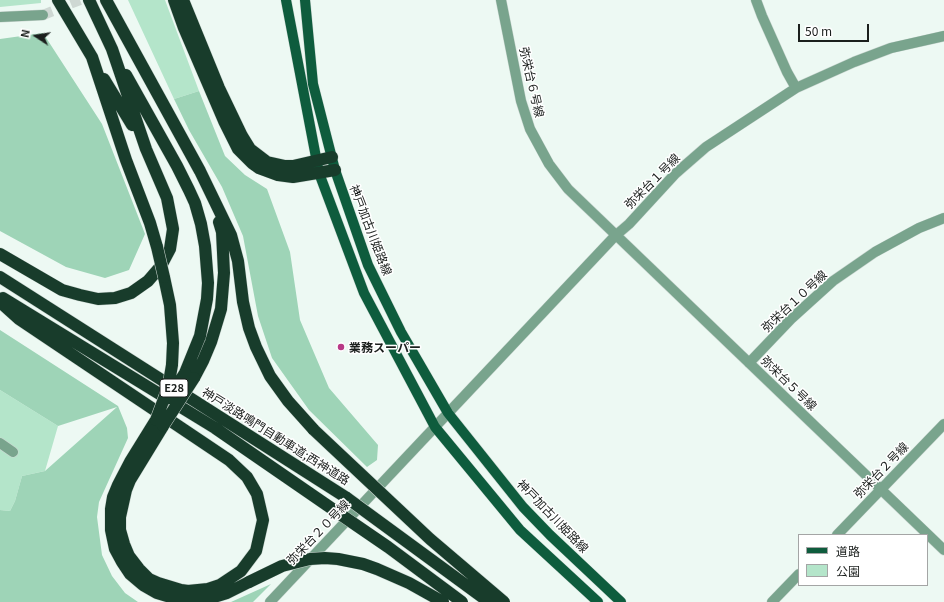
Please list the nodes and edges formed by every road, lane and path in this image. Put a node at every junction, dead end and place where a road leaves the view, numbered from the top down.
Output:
1 (58, 0) edge
2 (89, 0) edge
3 (106, 0) edge
4 (110, 0) edge
5 (174, 0) edge
6 (183, 0) edge
7 (286, 0) edge
8 (305, 0) edge
9 (500, 0) edge
10 (756, 0) edge
11 (44, 15) tunnel mouth
12 (0, 17) edge
13 (944, 36) edge
14 (128, 38) junction
15 (112, 49) junction
16 (92, 58) junction
17 (796, 88) junction
18 (146, 149) junction
19 (332, 157) junction
20 (316, 161) junction
21 (335, 170) junction
22 (319, 173) junction
23 (213, 195) junction
24 (944, 218) edge
25 (615, 236) junction
26 (0, 254) edge
27 (0, 277) edge
28 (0, 296) edge
29 (0, 302) edge
30 (749, 363) junction
31 (189, 376) junction
32 (448, 413) junction
33 (159, 423) junction
34 (944, 424) edge
35 (435, 427) junction
36 (0, 443) edge
37 (13, 452) dead end
38 (881, 490) junction
39 (838, 534) edge
40 (944, 550) edge
41 (798, 575) edge
42 (270, 602) edge
43 (443, 602) edge
44 (462, 602) edge
45 (489, 602) edge
46 (504, 602) edge
47 (598, 602) edge
48 (621, 602) edge
49 (772, 602) edge

1 - 16 highway
2 - 15 highway
3 - 14 highway
4 - 14 highway
5 - 22 highway
6 - 20 highway
7 - 20 main road
8 - 19 main road, 神戸加古川姫路線
9 - 25 street, 弥栄台６号線
10 - 17 street
11 - 12 street
13 - 17 street, 弥栄台１号線
14 - 23 highway
15 - 18 highway
15 - 31 highway
16 - 18 highway
16 - 33 highway, bridge
17 - 25 street, 弥栄台１号線
18 - 26 highway
19 - 20 highway
19 - 21 main road, 神戸加古川姫路線
20 - 22 main road
21 - 22 highway
21 - 32 main road, 神戸加古川姫路線
22 - 35 main road
23 - 31 highway
23 - 46 highway, bridge
24 - 30 street, 弥栄台１０号線
25 - 30 street, 弥栄台５号線
25 - 32 street, 弥栄台１号線
27 - 45 highway, 神戸淡路鳴門自動車道;西神道路 / E28, bridge
28 - 44 highway, E28, bridge
29 - 33 highway
30 - 38 street, 弥栄台５号線
31 - 33 highway, bridge
32 - 35 street, 弥栄台１号線
32 - 48 main road, 神戸加古川姫路線
33 - 43 highway, bridge
34 - 38 street, 弥栄台２号線
35 - 42 street, 弥栄台２０号線
35 - 47 main road
36 - 37 street
38 - 39 street, 弥栄台２号線
38 - 40 street, 弥栄台５号線
41 - 49 street

